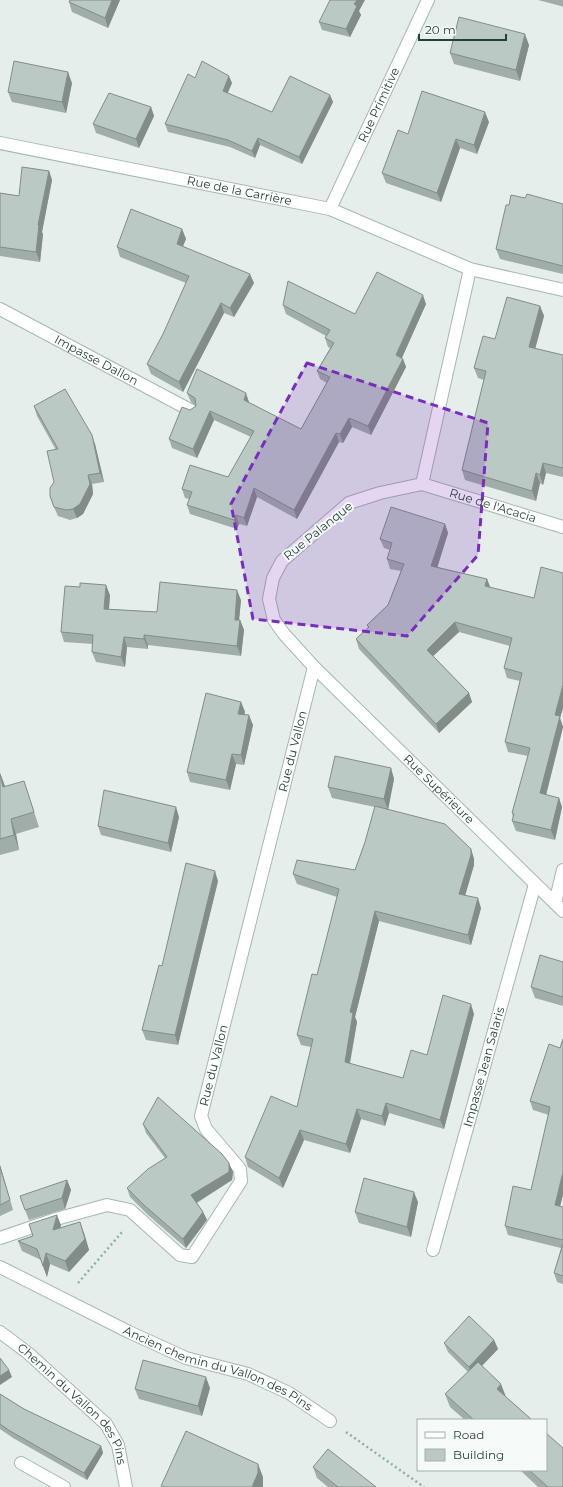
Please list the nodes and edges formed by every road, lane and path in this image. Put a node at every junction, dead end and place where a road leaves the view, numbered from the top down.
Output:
1 (428, 0) edge
2 (0, 143) edge
3 (330, 209) junction
4 (470, 269) junction
5 (563, 290) edge
6 (0, 309) edge
7 (192, 411) edge
8 (422, 484) junction
9 (563, 527) edge
10 (314, 666) junction
11 (563, 870) edge
12 (535, 884) junction
13 (559, 907) edge
14 (136, 1215) junction
15 (0, 1238) edge
16 (434, 1250) dead end
17 (0, 1267) edge
18 (64, 1299) junction
19 (0, 1332) edge
20 (330, 1421) joint
21 (21, 1463) dead end
22 (64, 1487) edge
23 (126, 1487) edge
24 (424, 1487) edge

1 - 3 street, Rue Primitive
2 - 3 street, Rue de la Carrière
3 - 4 street, Rue de la Carrière
4 - 5 street, Rue de la Carrière
4 - 8 street
6 - 7 street, Impasse Dallon
8 - 9 street, Rue de l'Acacia
8 - 10 street, Rue Palanque
10 - 12 street, Rue Supérieure
10 - 14 street, Rue du Vallon
11 - 13 street
12 - 13 street, Rue Supérieure
12 - 16 street, Impasse Jean Salaris
14 - 15 street, Rue du Vallon
14 - 18 path
17 - 18 street, Ancien chemin du Vallon des Pins
18 - 20 street, Ancien chemin du Vallon des Pins
19 - 23 street, Chemin du Vallon des Pins
20 - 24 path
21 - 22 street

